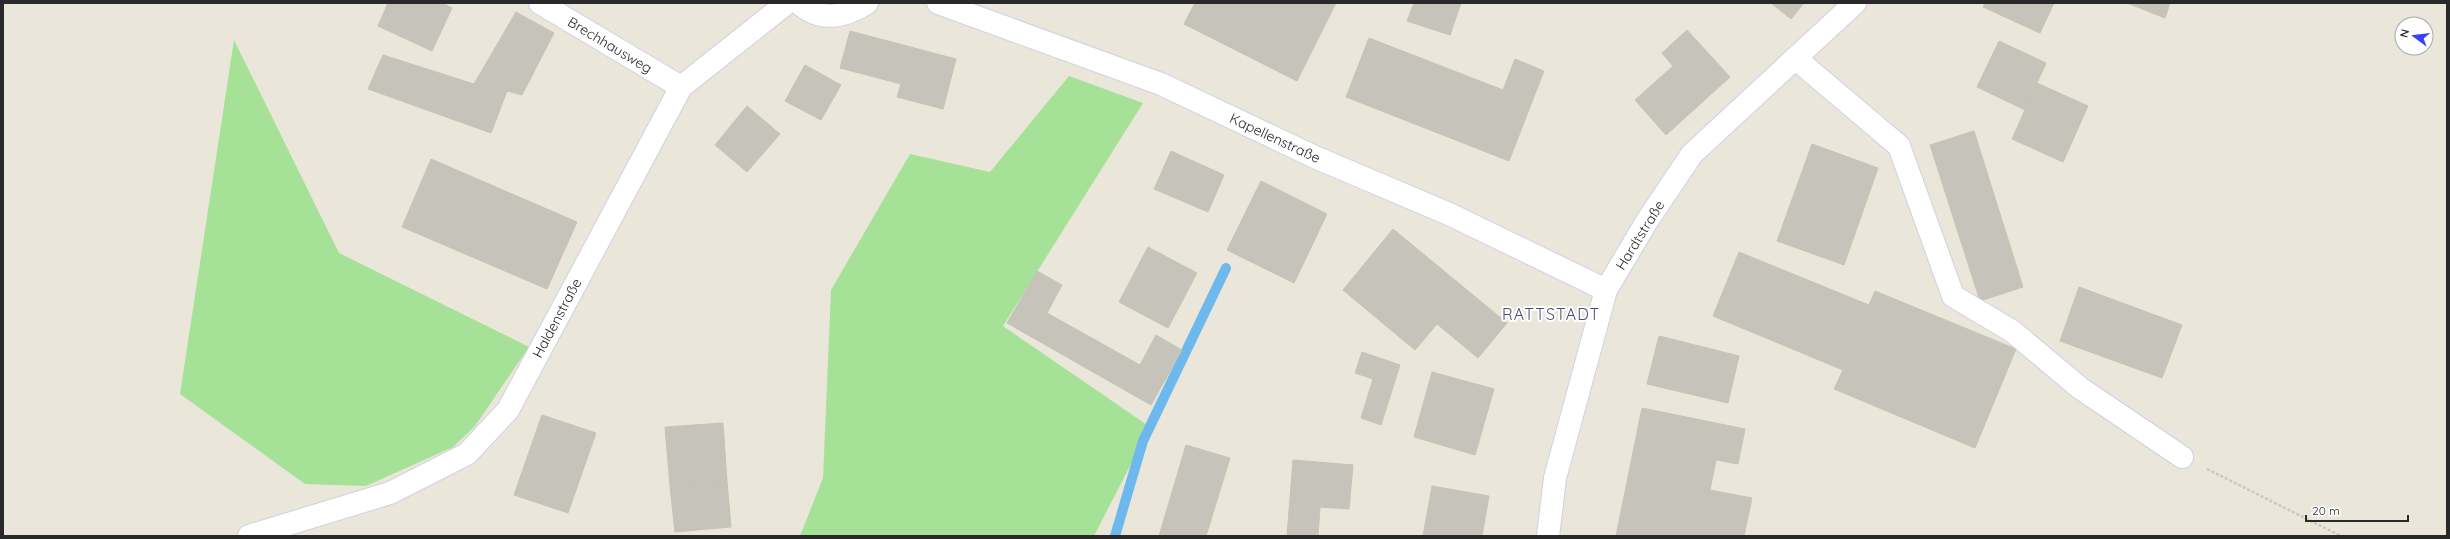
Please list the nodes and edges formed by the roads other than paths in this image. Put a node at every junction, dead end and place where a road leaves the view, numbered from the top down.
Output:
1 (540, 3) edge
2 (788, 3) edge
3 (798, 3) edge
4 (866, 3) edge
5 (938, 3) edge
6 (1855, 3) edge
7 (1795, 58) junction
8 (681, 86) junction
9 (1606, 290) junction
10 (2182, 457) road end
11 (249, 536) edge
12 (1548, 536) edge

1 - 8 street, Brechhausweg
2 - 8 street, Haldenstraße
3 - 4 street
5 - 9 street, Kapellenstraße
6 - 7 street, Hardtstraße
7 - 9 street, Hardtstraße
7 - 10 street
8 - 11 street, Haldenstraße
9 - 12 street, Hardtstraße

